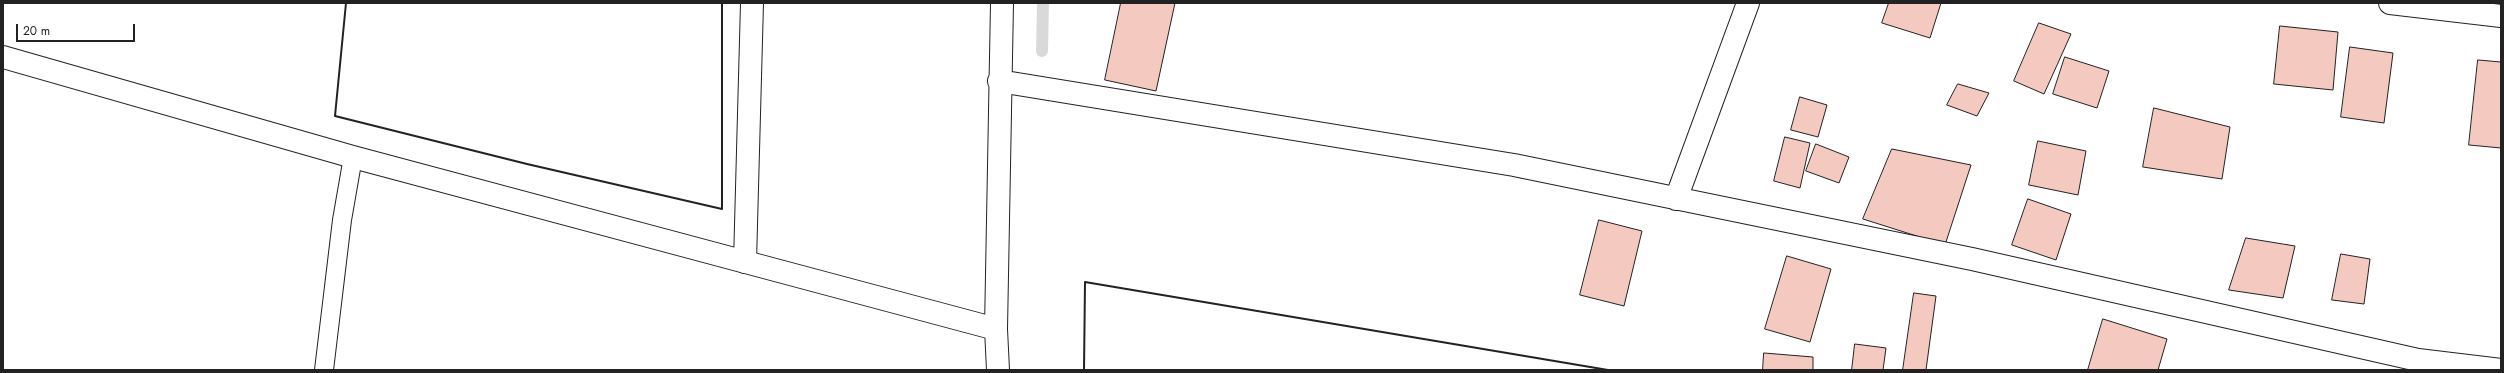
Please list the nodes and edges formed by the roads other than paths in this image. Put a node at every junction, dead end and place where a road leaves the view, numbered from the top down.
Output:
1 (752, 3) edge
2 (1002, 3) edge
3 (1748, 3) edge
4 (2390, 3) edge
5 (2501, 16) edge
6 (3, 57) edge
7 (998, 81) junction
8 (353, 157) junction
9 (1676, 199) junction
10 (746, 262) junction
11 (996, 329) junction
12 (324, 370) edge
13 (998, 370) edge
14 (2501, 370) edge

1 - 10 street
2 - 7 street
3 - 9 street
4 - 5 street
6 - 8 street
7 - 9 street
7 - 11 street
8 - 10 street
8 - 12 lane
9 - 14 street
10 - 11 street
11 - 13 street

